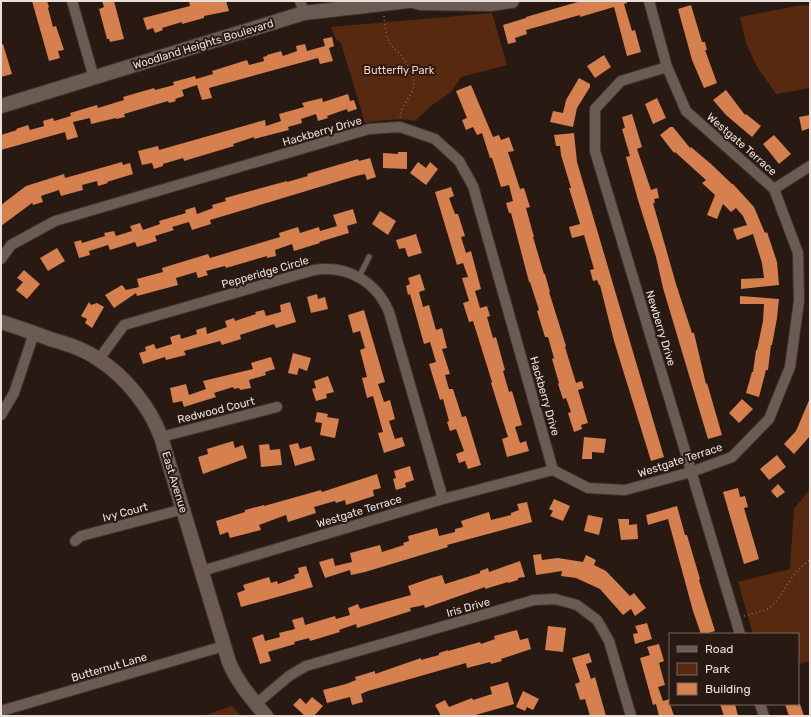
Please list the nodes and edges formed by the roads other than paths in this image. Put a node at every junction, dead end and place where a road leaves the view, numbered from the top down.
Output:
1 (72, 1) edge
2 (408, 1) edge
3 (412, 1) edge
4 (512, 1) edge
5 (649, 1) edge
6 (302, 7) edge
7 (667, 67) junction
8 (94, 78) junction
9 (1, 106) edge
10 (810, 166) edge
11 (774, 189) junction
12 (369, 257) dead end
13 (1, 259) edge
14 (359, 277) junction
15 (1, 322) edge
16 (34, 333) junction
17 (99, 359) junction
18 (277, 407) dead end
19 (1, 415) edge
20 (161, 437) junction
21 (553, 470) junction
22 (691, 472) junction
23 (443, 499) junction
24 (184, 509) junction
25 (75, 541) dead end
26 (202, 571) junction
27 (740, 633) edge
28 (224, 646) junction
29 (256, 704) junction
30 (760, 705) edge
31 (1, 711) edge
32 (266, 716) edge
33 (631, 716) edge
34 (764, 716) edge

1 - 8 street
2 - 6 street, Woodland Heights Boulevard
3 - 4 street
5 - 7 street, Westgate Terrace
6 - 8 street, Woodland Heights Boulevard
7 - 11 street, Westgate Terrace
7 - 22 street, Newberry Drive
8 - 9 street, Woodland Heights Boulevard
10 - 11 street
11 - 22 street, Westgate Terrace
12 - 14 lane
13 - 21 street, Hackberry Drive
14 - 17 street, Pepperidge Circle
14 - 23 street, Pepperidge Circle
15 - 16 street, East Avenue
16 - 17 street, East Avenue
16 - 19 street
17 - 20 street, East Avenue
18 - 20 street, Redwood Court
20 - 24 street, East Avenue
21 - 22 street, Westgate Terrace
21 - 23 street, Westgate Terrace
22 - 27 street, Newberry Drive
23 - 26 street, Westgate Terrace
24 - 25 street, Ivy Court
24 - 26 street, East Avenue
26 - 28 street, East Avenue
28 - 29 street, East Avenue
28 - 31 street, Butternut Lane
29 - 32 street, East Avenue
29 - 33 street, Iris Drive
30 - 34 street

